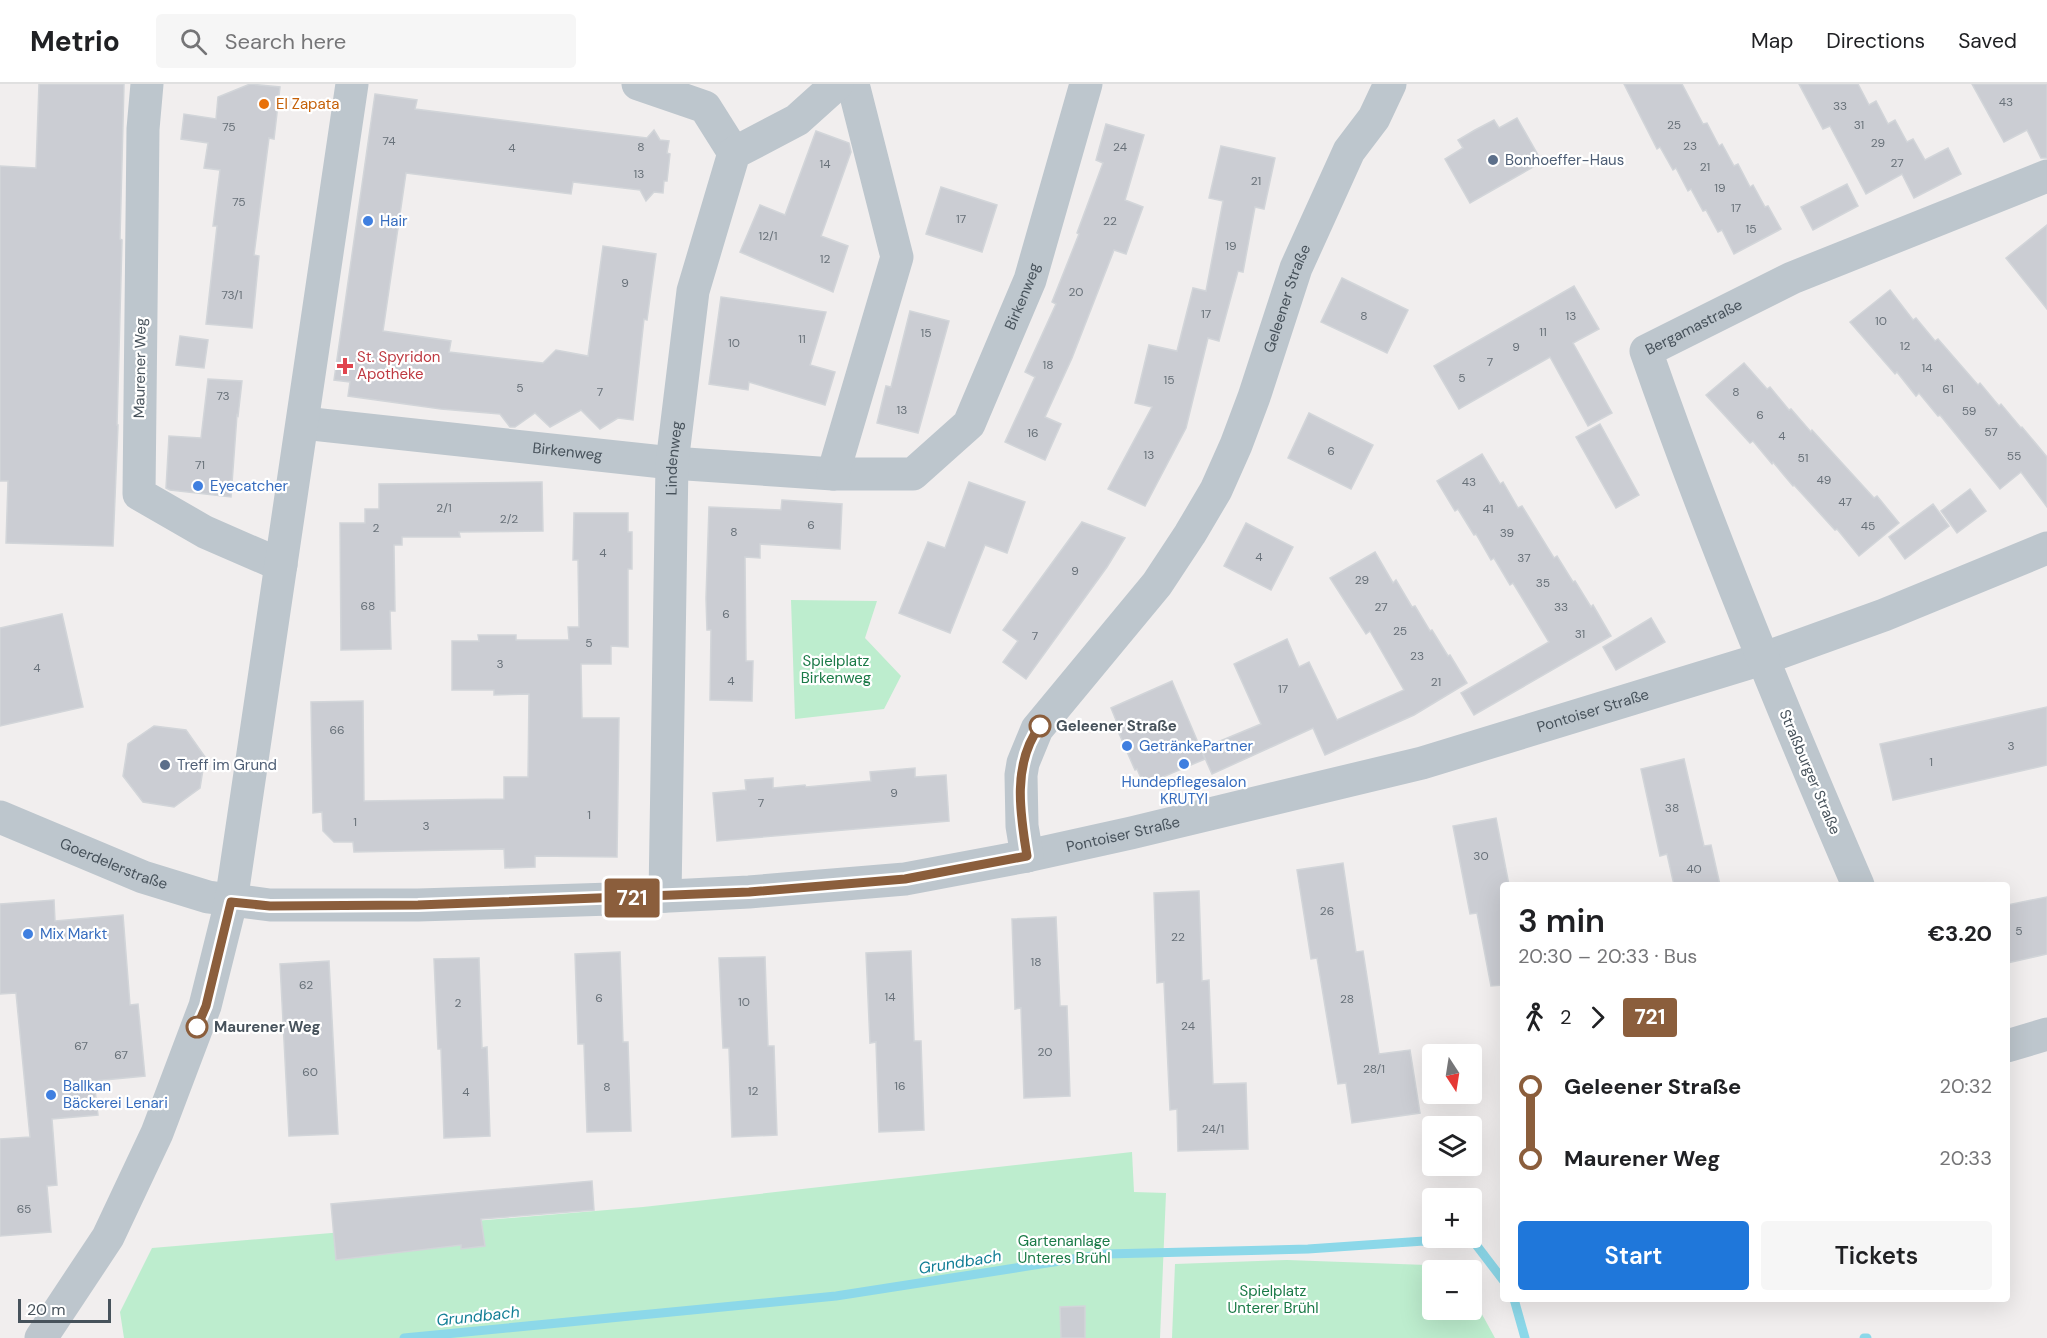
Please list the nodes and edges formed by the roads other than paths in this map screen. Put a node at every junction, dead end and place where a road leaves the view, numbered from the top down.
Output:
1 (147, 84) edge
2 (352, 84) edge
3 (638, 84) edge
4 (837, 84) edge
5 (854, 84) edge
6 (1086, 84) edge
7 (1390, 84) edge
8 (734, 153) junction
9 (2047, 176) edge
10 (303, 423) junction
11 (672, 463) junction
12 (833, 474) junction
13 (2047, 548) edge
14 (281, 565) junction
15 (1762, 659) junction
16 (0, 817) edge
17 (1027, 856) junction
18 (1857, 882) edge
19 (665, 896) junction
20 (231, 902) junction
21 (2047, 1034) edge
22 (2010, 1045) edge
23 (41, 1338) edge

1 - 14 street, Maurener Weg
2 - 10 street
3 - 8 street
4 - 8 street
5 - 12 street
6 - 12 street, Birkenweg
7 - 17 street, Geleener Straße
8 - 11 street, Lindenweg
9 - 15 street, Bergamastraße
10 - 11 street, Birkenweg
10 - 14 street
11 - 12 street, Birkenweg
11 - 19 street, Lindenweg
13 - 15 street, Pontoiser Straße
14 - 20 street
15 - 17 street, Pontoiser Straße
15 - 18 street, Straßburger Straße
16 - 20 street, Goerdelerstraße
17 - 19 street, Pontoiser Straße
19 - 20 street, Pontoiser Straße
20 - 23 street
21 - 22 street

